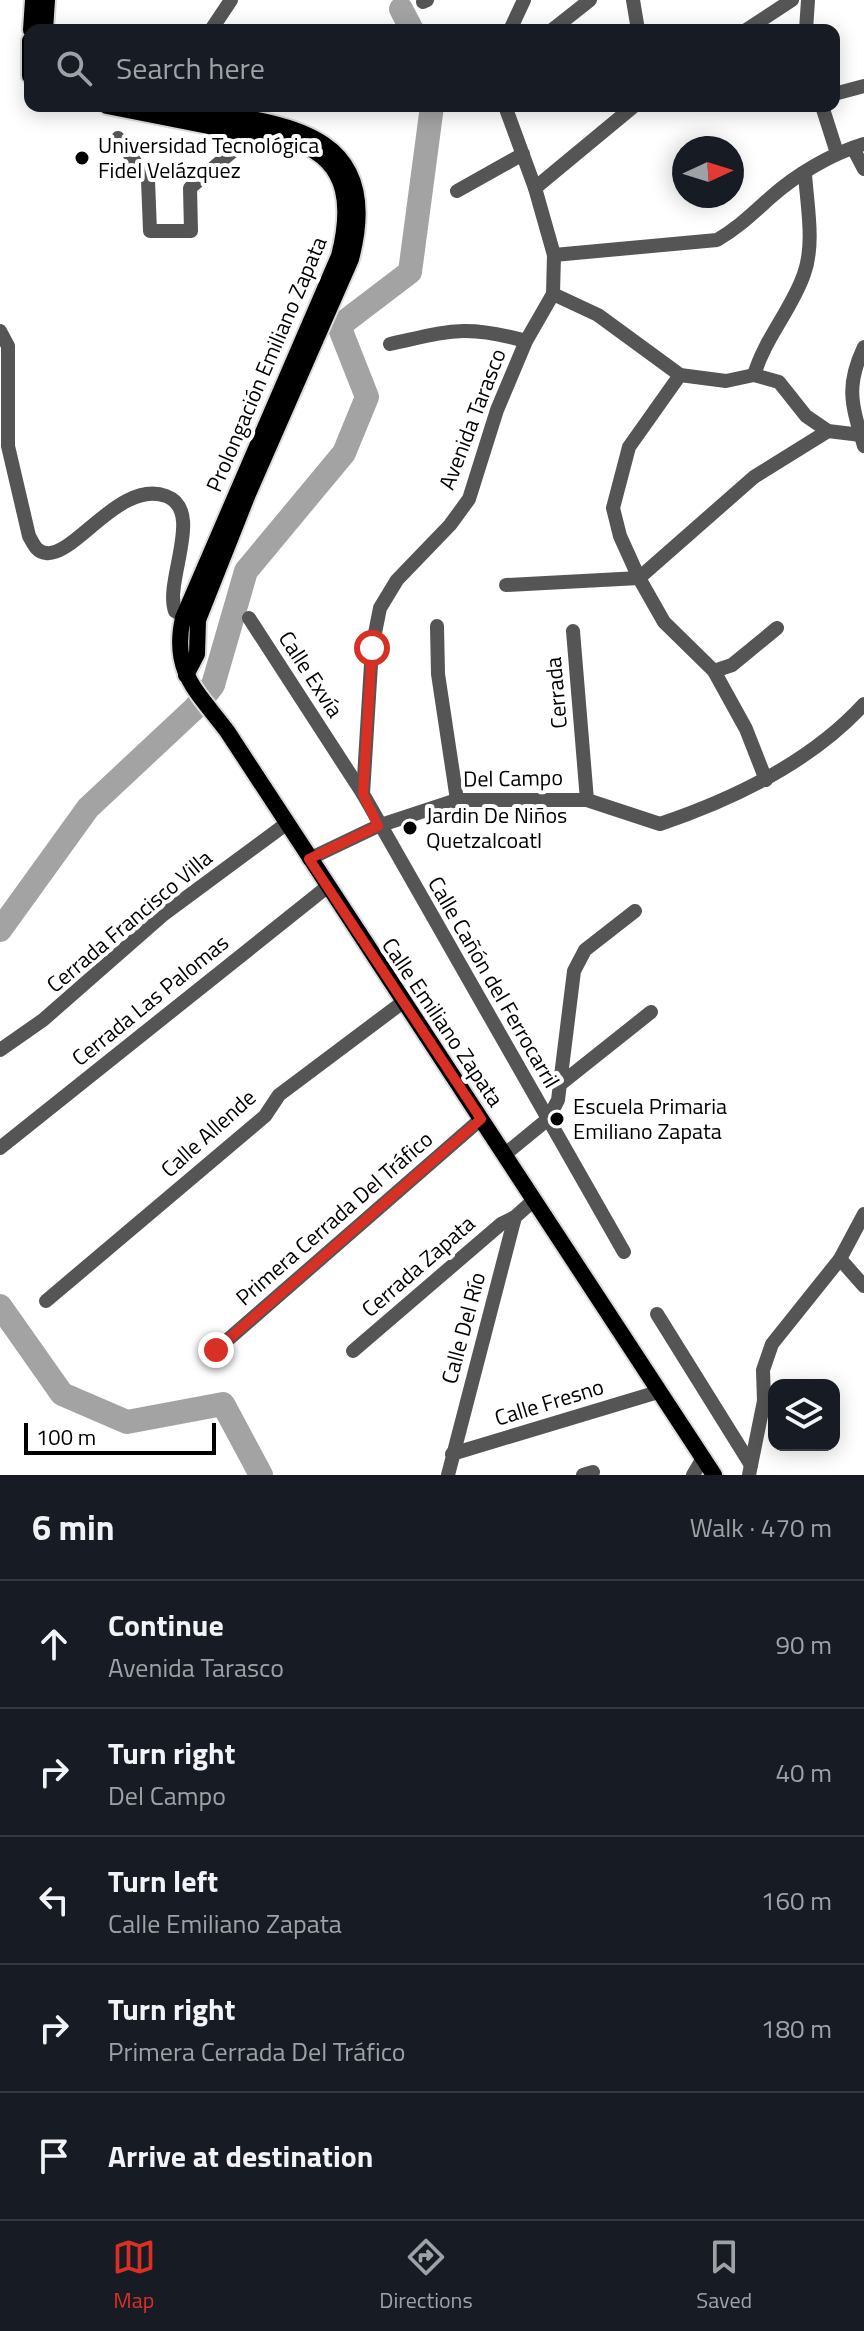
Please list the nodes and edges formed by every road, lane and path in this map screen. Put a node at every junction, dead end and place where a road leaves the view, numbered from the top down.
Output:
1 (33, 0) edge
2 (47, 0) edge
3 (231, 0) edge
4 (524, 0) edge
5 (590, 0) edge
6 (633, 0) edge
7 (792, 0) edge
8 (808, 0) edge
9 (31, 24) edge
10 (45, 24) edge
11 (215, 24) edge
12 (513, 24) edge
13 (560, 24) edge
14 (637, 24) edge
15 (755, 24) edge
16 (806, 24) edge
17 (864, 86) edge
18 (840, 92) edge
19 (177, 112) edge
20 (507, 112) edge
21 (627, 112) edge
22 (824, 112) edge
23 (260, 128) junction
24 (118, 138) dead end
25 (858, 146) edge
26 (837, 153) junction
27 (523, 154) junction
28 (864, 169) edge
29 (805, 174) junction
30 (535, 188) junction
31 (457, 191) dead end
32 (554, 255) junction
33 (553, 294) junction
34 (0, 331) edge
35 (526, 341) junction
36 (390, 344) dead end
37 (864, 347) edge
38 (680, 375) junction
39 (754, 375) junction
40 (3, 395) edge
41 (828, 431) junction
42 (862, 441) edge
43 (639, 578) junction
44 (506, 585) dead end
45 (249, 618) dead end
46 (191, 619) junction
47 (437, 626) dead end
48 (777, 628) dead end
49 (573, 631) dead end
50 (714, 671) junction
51 (864, 704) edge
52 (766, 780) junction
53 (363, 794) junction
54 (457, 800) junction
55 (587, 800) junction
56 (286, 824) junction
57 (378, 826) junction
58 (309, 859) junction
59 (327, 887) junction
60 (635, 911) dead end
61 (403, 1002) junction
62 (651, 1012) dead end
63 (0, 1050) edge
64 (563, 1082) junction
65 (481, 1119) junction
66 (548, 1119) junction
67 (0, 1148) edge
68 (504, 1155) junction
69 (534, 1200) junction
70 (864, 1214) edge
71 (515, 1217) junction
72 (624, 1252) dead end
73 (840, 1259) junction
74 (864, 1286) edge
75 (46, 1301) dead end
76 (657, 1314) dead end
77 (216, 1350) dead end
78 (353, 1351) dead end
79 (658, 1392) junction
80 (452, 1454) junction
81 (703, 1458) junction
82 (750, 1470) edge
83 (448, 1475) edge
84 (693, 1475) edge
85 (714, 1475) edge

1 - 9 main road
2 - 10 main road
3 - 11 street
4 - 12 street
5 - 13 street
6 - 14 street
7 - 15 street
8 - 16 street
17 - 18 street
19 - 23 main road, Prolongación Emiliano Zapata
20 - 27 street, Avenida Tarasco
21 - 30 street
22 - 26 street
23 - 24 street
23 - 46 main road, Prolongación Emiliano Zapata
25 - 26 street
25 - 28 street
26 - 29 street
27 - 30 street, Avenida Tarasco
27 - 31 street
29 - 32 street
29 - 39 street
30 - 32 street, Avenida Tarasco
32 - 33 street, Avenida Tarasco
33 - 35 street, Avenida Tarasco
33 - 38 street
34 - 40 street
35 - 36 street
35 - 53 street, Avenida Tarasco
37 - 42 street
38 - 39 street
38 - 43 street
39 - 41 street
40 - 46 street
41 - 42 street
41 - 43 street
43 - 44 street
43 - 50 street
45 - 53 street, Calle Exvía
46 - 56 main road, Calle Emiliano Zapata
47 - 54 street
48 - 50 street
49 - 55 street, Cerrada
50 - 52 street
51 - 52 street
52 - 55 street, Del Campo
53 - 57 street, Avenida Tarasco
54 - 55 street, Del Campo
54 - 57 street, Del Campo
56 - 58 main road, Calle Emiliano Zapata
56 - 63 street, Cerrada Francisco Villa
57 - 58 street, Del Campo
57 - 66 street, Calle Cañón del Ferrocarril
58 - 59 main road, Calle Emiliano Zapata
59 - 61 main road, Calle Emiliano Zapata
59 - 67 street, Cerrada Las Palomas
60 - 64 street
61 - 65 main road, Calle Emiliano Zapata
61 - 75 street, Calle Allende
62 - 64 street
64 - 66 street
65 - 68 main road, Calle Emiliano Zapata
65 - 77 street, Primera Cerrada Del Tráfico
66 - 68 street
66 - 72 street, Calle Cañón del Ferrocarril
68 - 69 main road, Calle Emiliano Zapata
69 - 71 street
69 - 79 main road, Calle Emiliano Zapata
70 - 73 street
71 - 78 street, Cerrada Zapata
71 - 80 street, Calle Del Río
73 - 74 street
73 - 82 street
76 - 82 street
79 - 80 street, Calle Fresno
79 - 81 main road, Calle Emiliano Zapata
80 - 83 street, Calle Del Río
81 - 84 street
81 - 85 main road, Calle Emiliano Zapata

